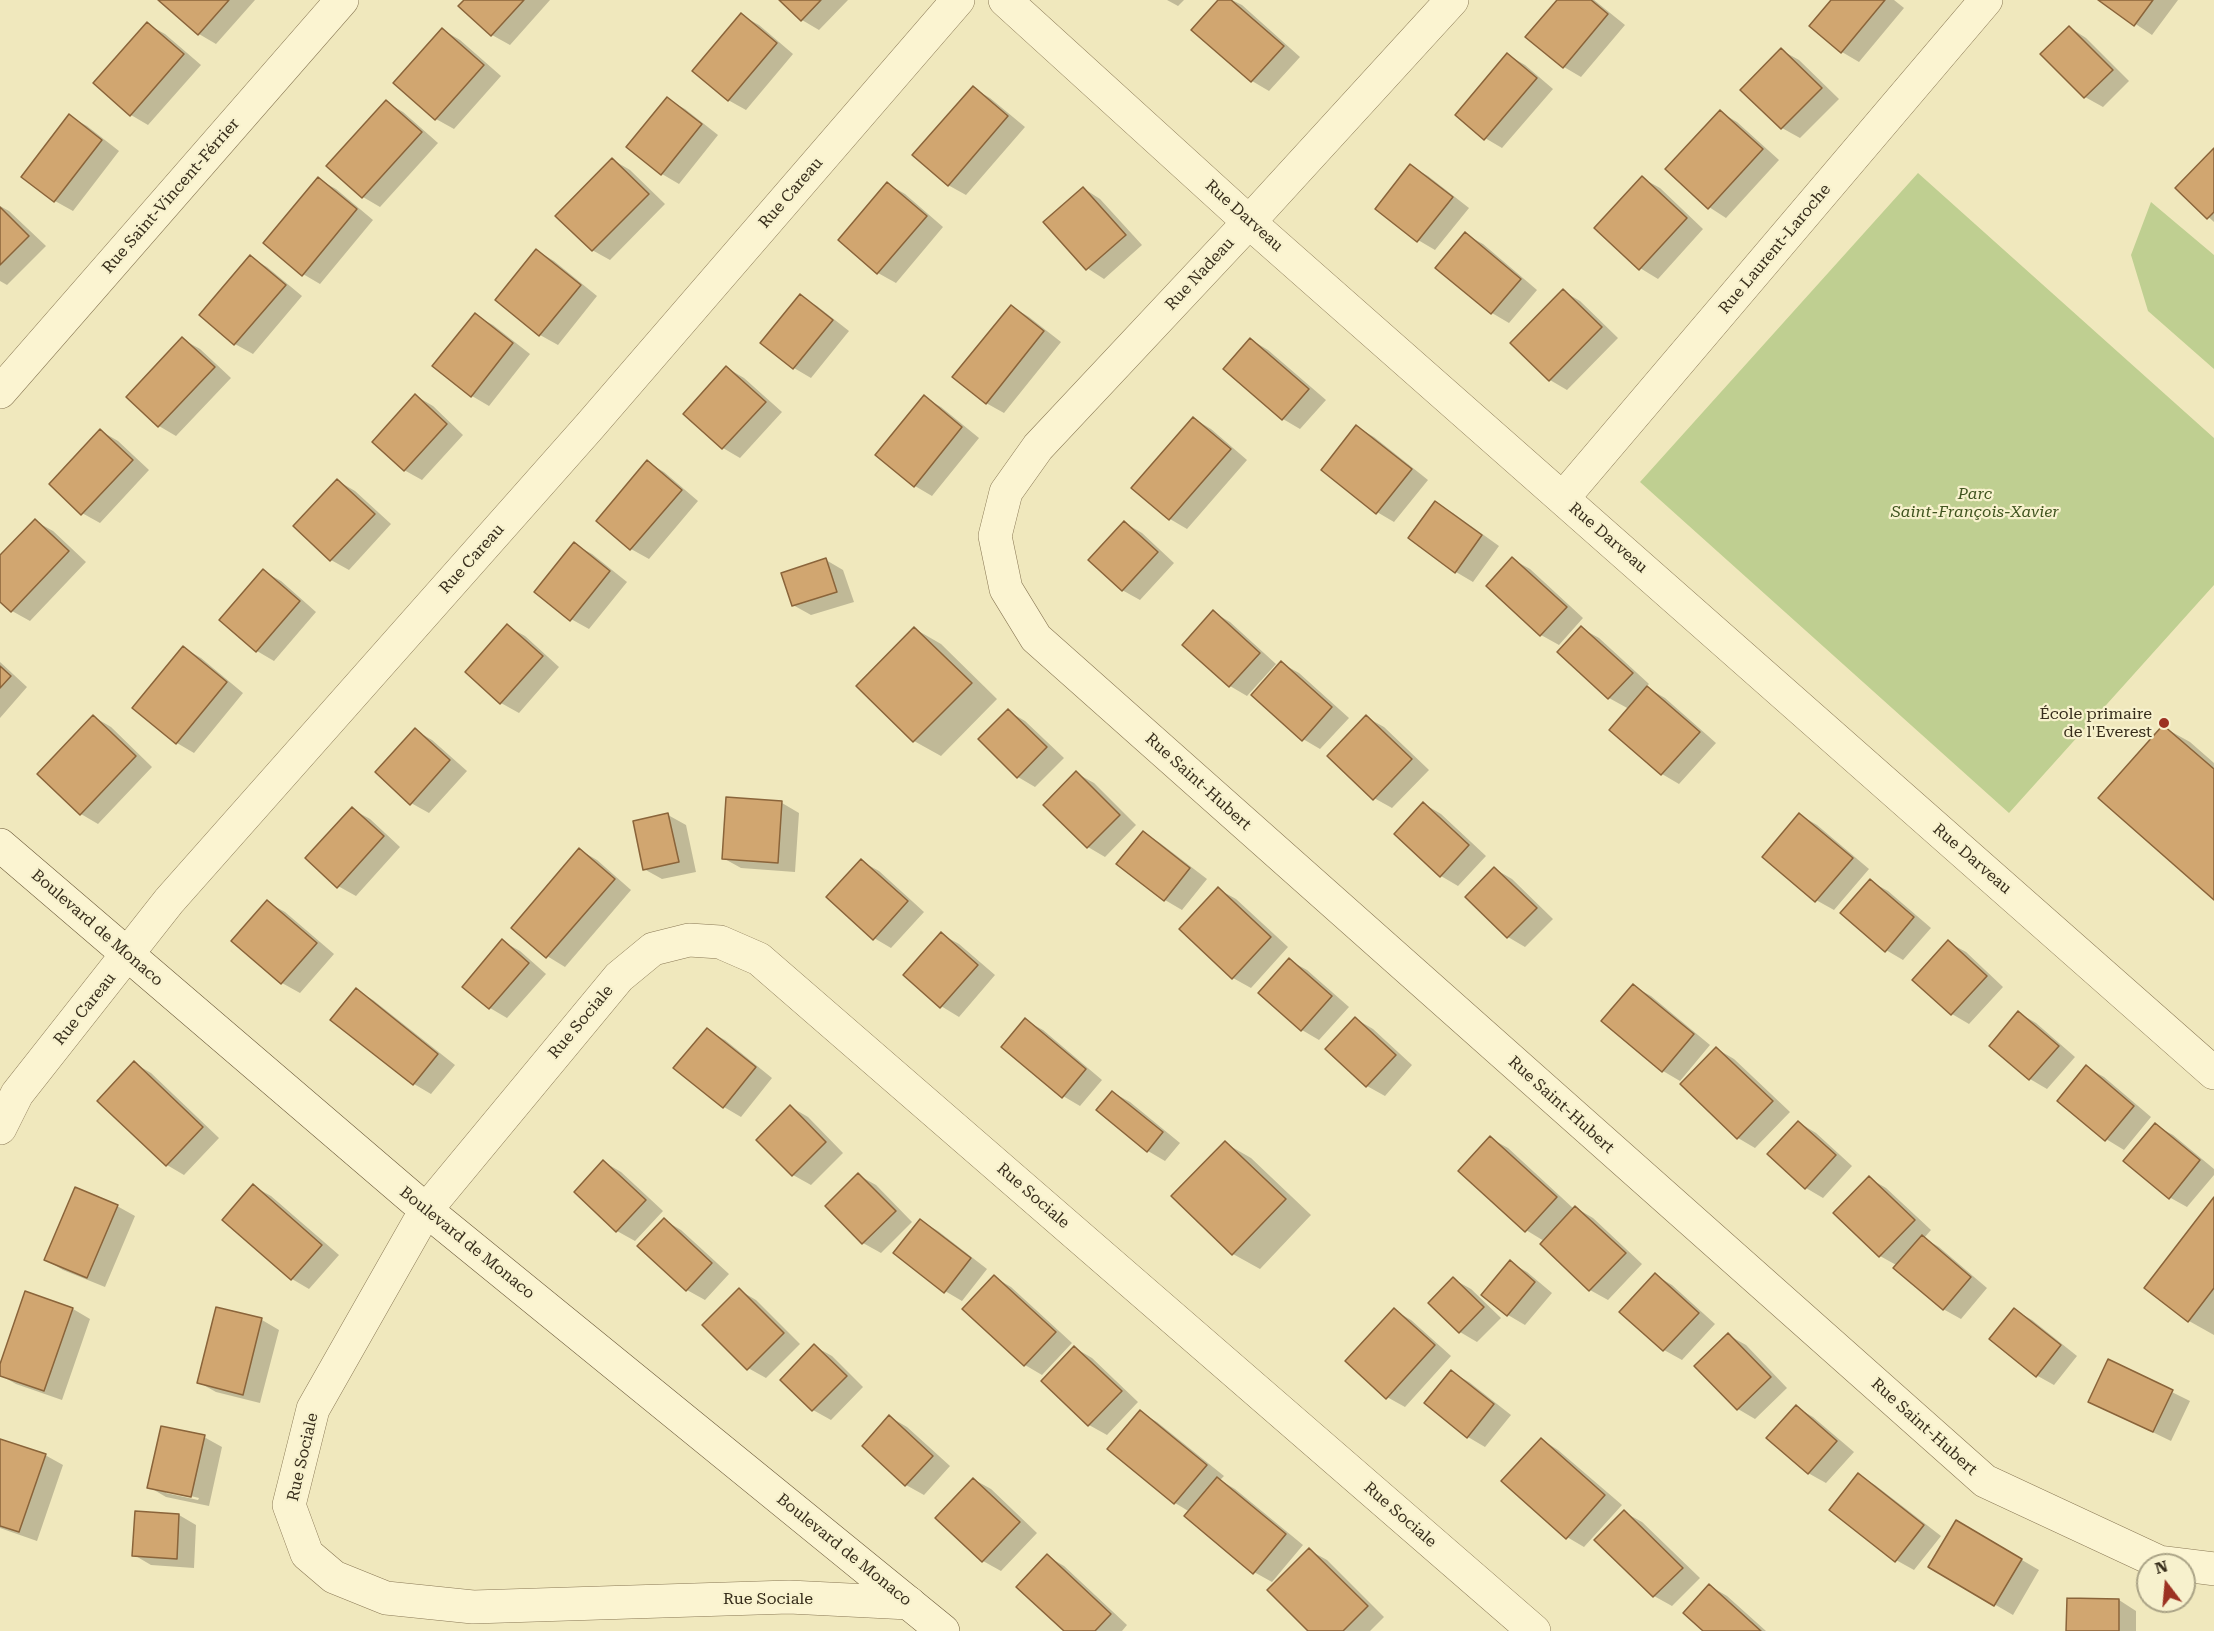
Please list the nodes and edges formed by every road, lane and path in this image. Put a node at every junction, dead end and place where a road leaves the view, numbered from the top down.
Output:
1 (342, 0) edge
2 (958, 0) edge
3 (1005, 0) edge
4 (1452, 0) edge
5 (1986, 0) edge
6 (1249, 222) junction
7 (0, 393) edge
8 (1563, 498) junction
9 (995, 536) joint
10 (0, 845) edge
11 (128, 956) junction
12 (2214, 1073) edge
13 (0, 1128) edge
14 (426, 1210) junction
15 (2214, 1569) edge
16 (909, 1603) junction
17 (942, 1631) edge
18 (1534, 1631) edge

1 - 7 street, Rue Saint-Vincent-Férrier
2 - 11 street, Rue Careau
3 - 6 street, Rue Darveau
4 - 6 street, Rue Nadeau
5 - 8 street, Rue Laurent-Laroche
6 - 8 street, Rue Darveau
6 - 9 street, Rue Nadeau
8 - 12 street, Rue Darveau
9 - 15 street, Rue Saint-Hubert
10 - 11 street, Boulevard de Monaco
11 - 13 street, Rue Careau
11 - 14 street, Boulevard de Monaco
14 - 16 street, Boulevard de Monaco
14 - 16 street, Rue Sociale
14 - 18 street, Rue Sociale
16 - 17 street, Boulevard de Monaco

